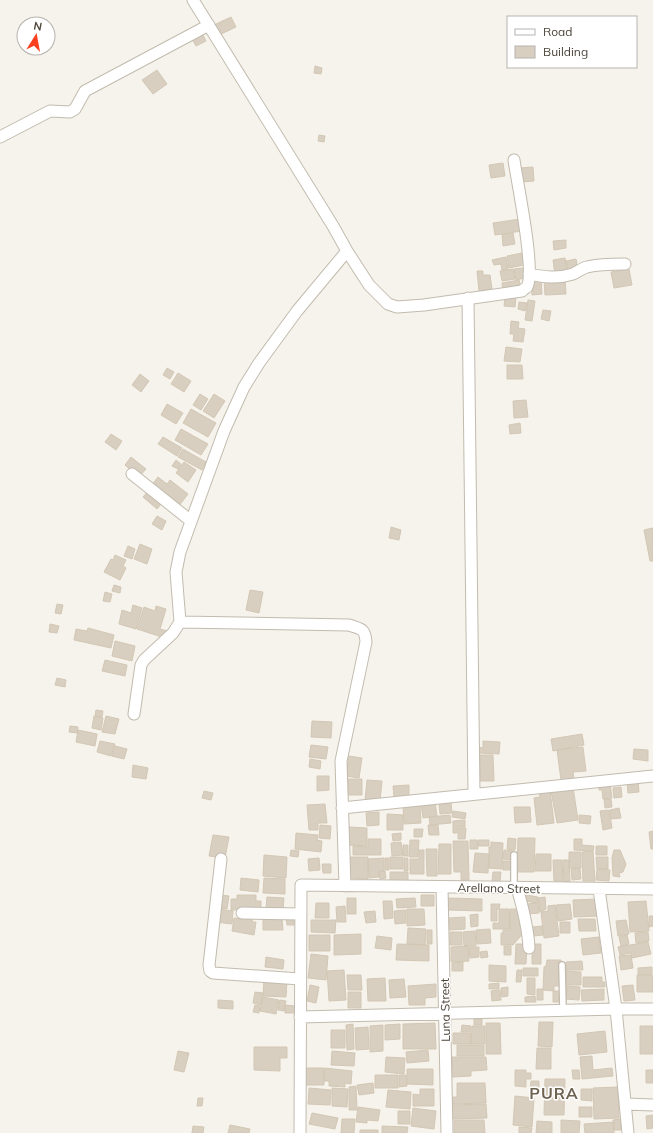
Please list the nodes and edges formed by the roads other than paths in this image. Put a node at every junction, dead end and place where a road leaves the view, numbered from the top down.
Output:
1 (193, 0) edge
2 (209, 25) junction
3 (0, 137) edge
4 (514, 160) dead end
5 (347, 251) junction
6 (625, 264) dead end
7 (529, 274) junction
8 (468, 298) junction
9 (132, 474) dead end
10 (191, 520) junction
11 (180, 622) junction
12 (134, 714) dead end
13 (653, 776) edge
14 (474, 794) junction
15 (342, 808) junction
16 (514, 855) dead end
17 (221, 859) dead end
18 (345, 886) junction
19 (442, 887) junction
20 (516, 888) junction
21 (599, 888) junction
22 (653, 889) edge
23 (242, 913) dead end
24 (301, 914) junction
25 (529, 948) dead end
26 (562, 965) dead end
27 (300, 979) junction
28 (616, 1009) junction
29 (653, 1009) edge
30 (563, 1010) junction
31 (446, 1014) junction
32 (300, 1017) junction
33 (625, 1104) junction
34 (653, 1105) edge
35 (300, 1133) edge
36 (447, 1133) edge
37 (628, 1133) edge

1 - 2 street
2 - 3 street
2 - 5 street
4 - 7 street
5 - 8 street
5 - 10 street
6 - 7 street
7 - 8 street
8 - 14 street
9 - 10 street
10 - 11 street
11 - 12 street
11 - 15 street
13 - 14 street
14 - 15 street
15 - 18 street
16 - 20 lane
17 - 27 street
18 - 19 street, Arellano Street
18 - 24 street, Arellano Street
19 - 20 street, Arellano Street
19 - 31 street, Luna Street
20 - 21 street, Arellano Street
20 - 25 street
21 - 22 street, Arellano Street
21 - 28 street
23 - 24 street
24 - 27 street
26 - 30 lane
27 - 32 street
28 - 29 street
28 - 30 street
28 - 33 street
30 - 31 street
31 - 32 street
31 - 36 street, Luna Street
32 - 35 street
33 - 34 street
33 - 37 street

